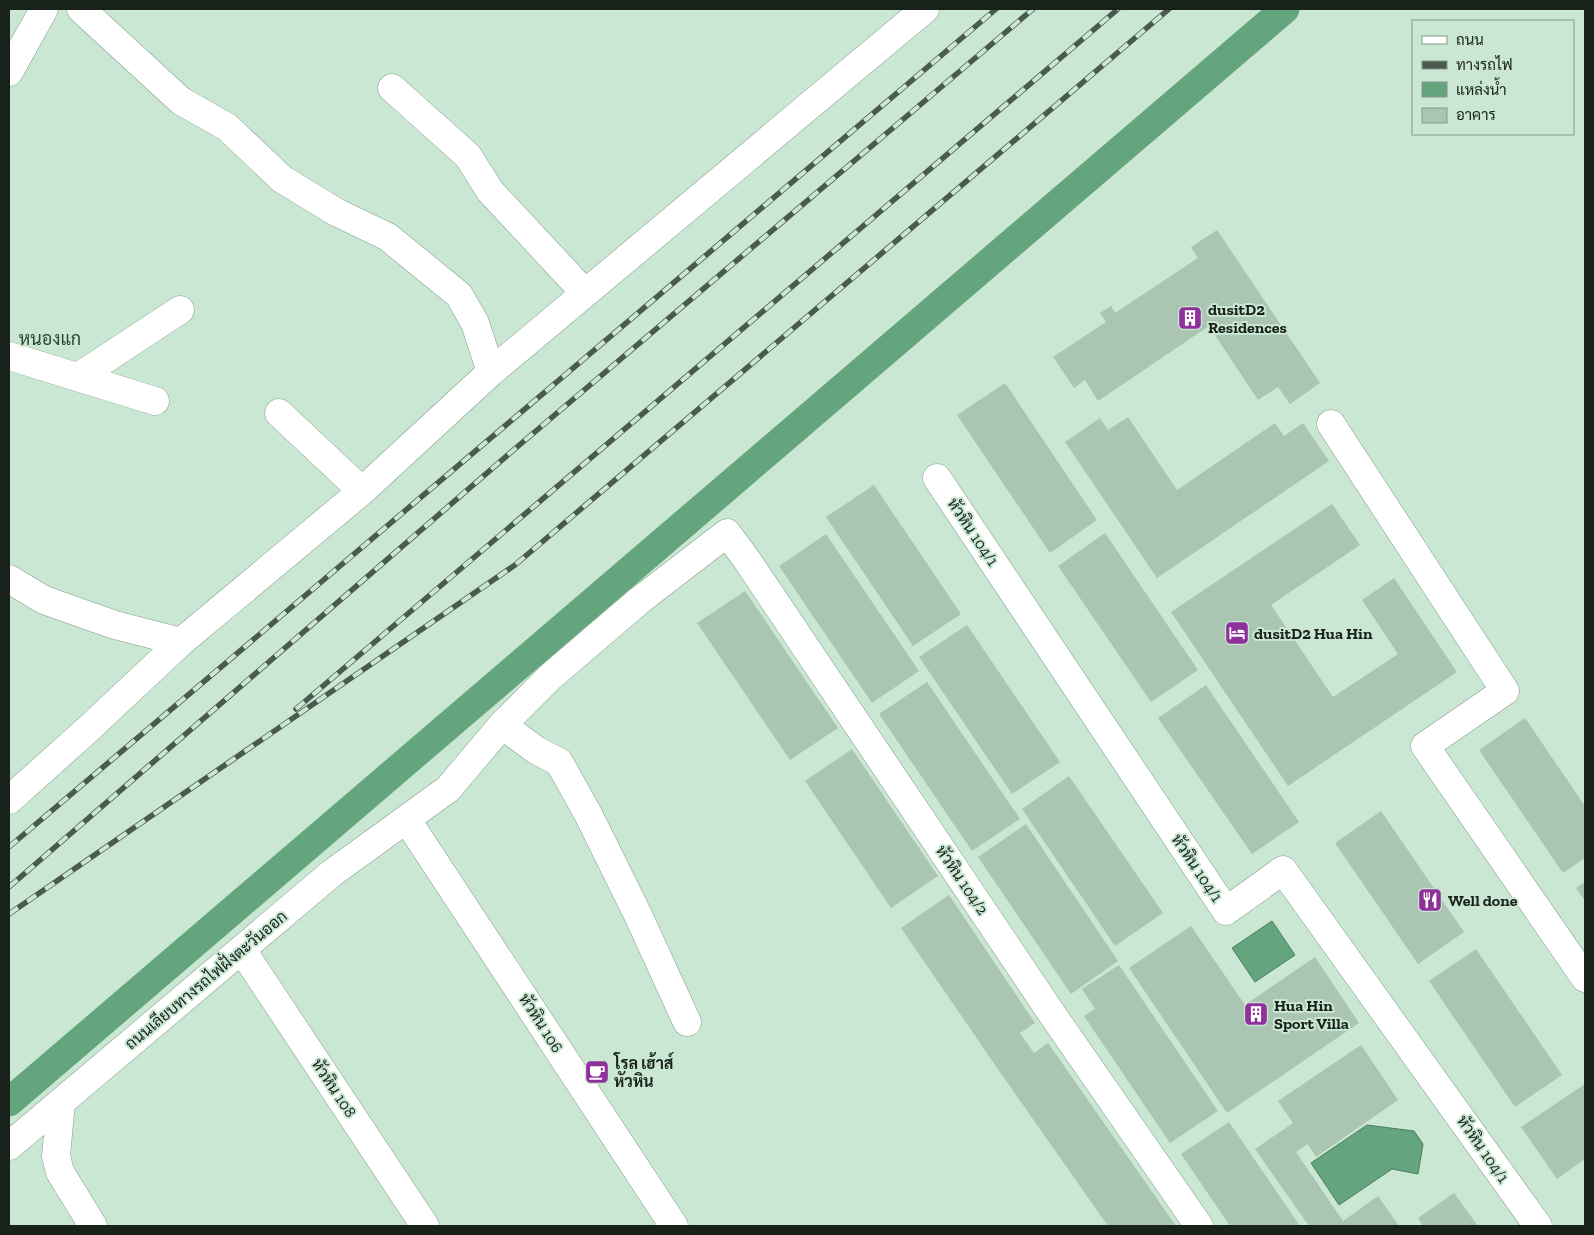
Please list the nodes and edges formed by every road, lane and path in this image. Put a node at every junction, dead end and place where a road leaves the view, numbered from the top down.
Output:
1 (44, 9) edge
2 (81, 9) edge
3 (924, 9) edge
4 (9, 72) edge
5 (392, 88) dead end
6 (585, 294) junction
7 (180, 310) dead end
8 (9, 356) edge
9 (490, 372) junction
10 (78, 377) junction
11 (155, 401) dead end
12 (279, 413) dead end
13 (1331, 424) dead end
14 (937, 478) dead end
15 (362, 491) junction
16 (726, 533) joint
17 (9, 578) edge
18 (181, 642) junction
19 (502, 725) junction
20 (9, 800) edge
21 (407, 820) junction
22 (242, 950) junction
23 (1585, 978) edge
24 (687, 1022) dead end
25 (61, 1102) junction
26 (9, 1146) edge
27 (94, 1226) edge
28 (425, 1226) edge
29 (674, 1226) edge
30 (1199, 1226) edge
31 (1538, 1226) edge

1 - 4 street
2 - 9 street
3 - 6 street
5 - 6 street
6 - 9 street
7 - 10 street
8 - 10 street
9 - 15 street
10 - 11 street
12 - 15 street
13 - 23 street
14 - 31 street, หัวหิน 104/1
15 - 18 street
16 - 19 street, ถนนเลียบทางรถไฟฝั่งตะวันออก
16 - 30 street, หัวหิน 104/2
17 - 18 street
18 - 20 street
19 - 21 street, ถนนเลียบทางรถไฟฝั่งตะวันออก
19 - 24 street
21 - 22 street, ถนนเลียบทางรถไฟฝั่งตะวันออก
21 - 29 street, หัวหิน 106
22 - 25 street, ถนนเลียบทางรถไฟฝั่งตะวันออก
22 - 28 street, หัวหิน 108
25 - 26 street, ถนนเลียบทางรถไฟฝั่งตะวันออก
25 - 27 street

